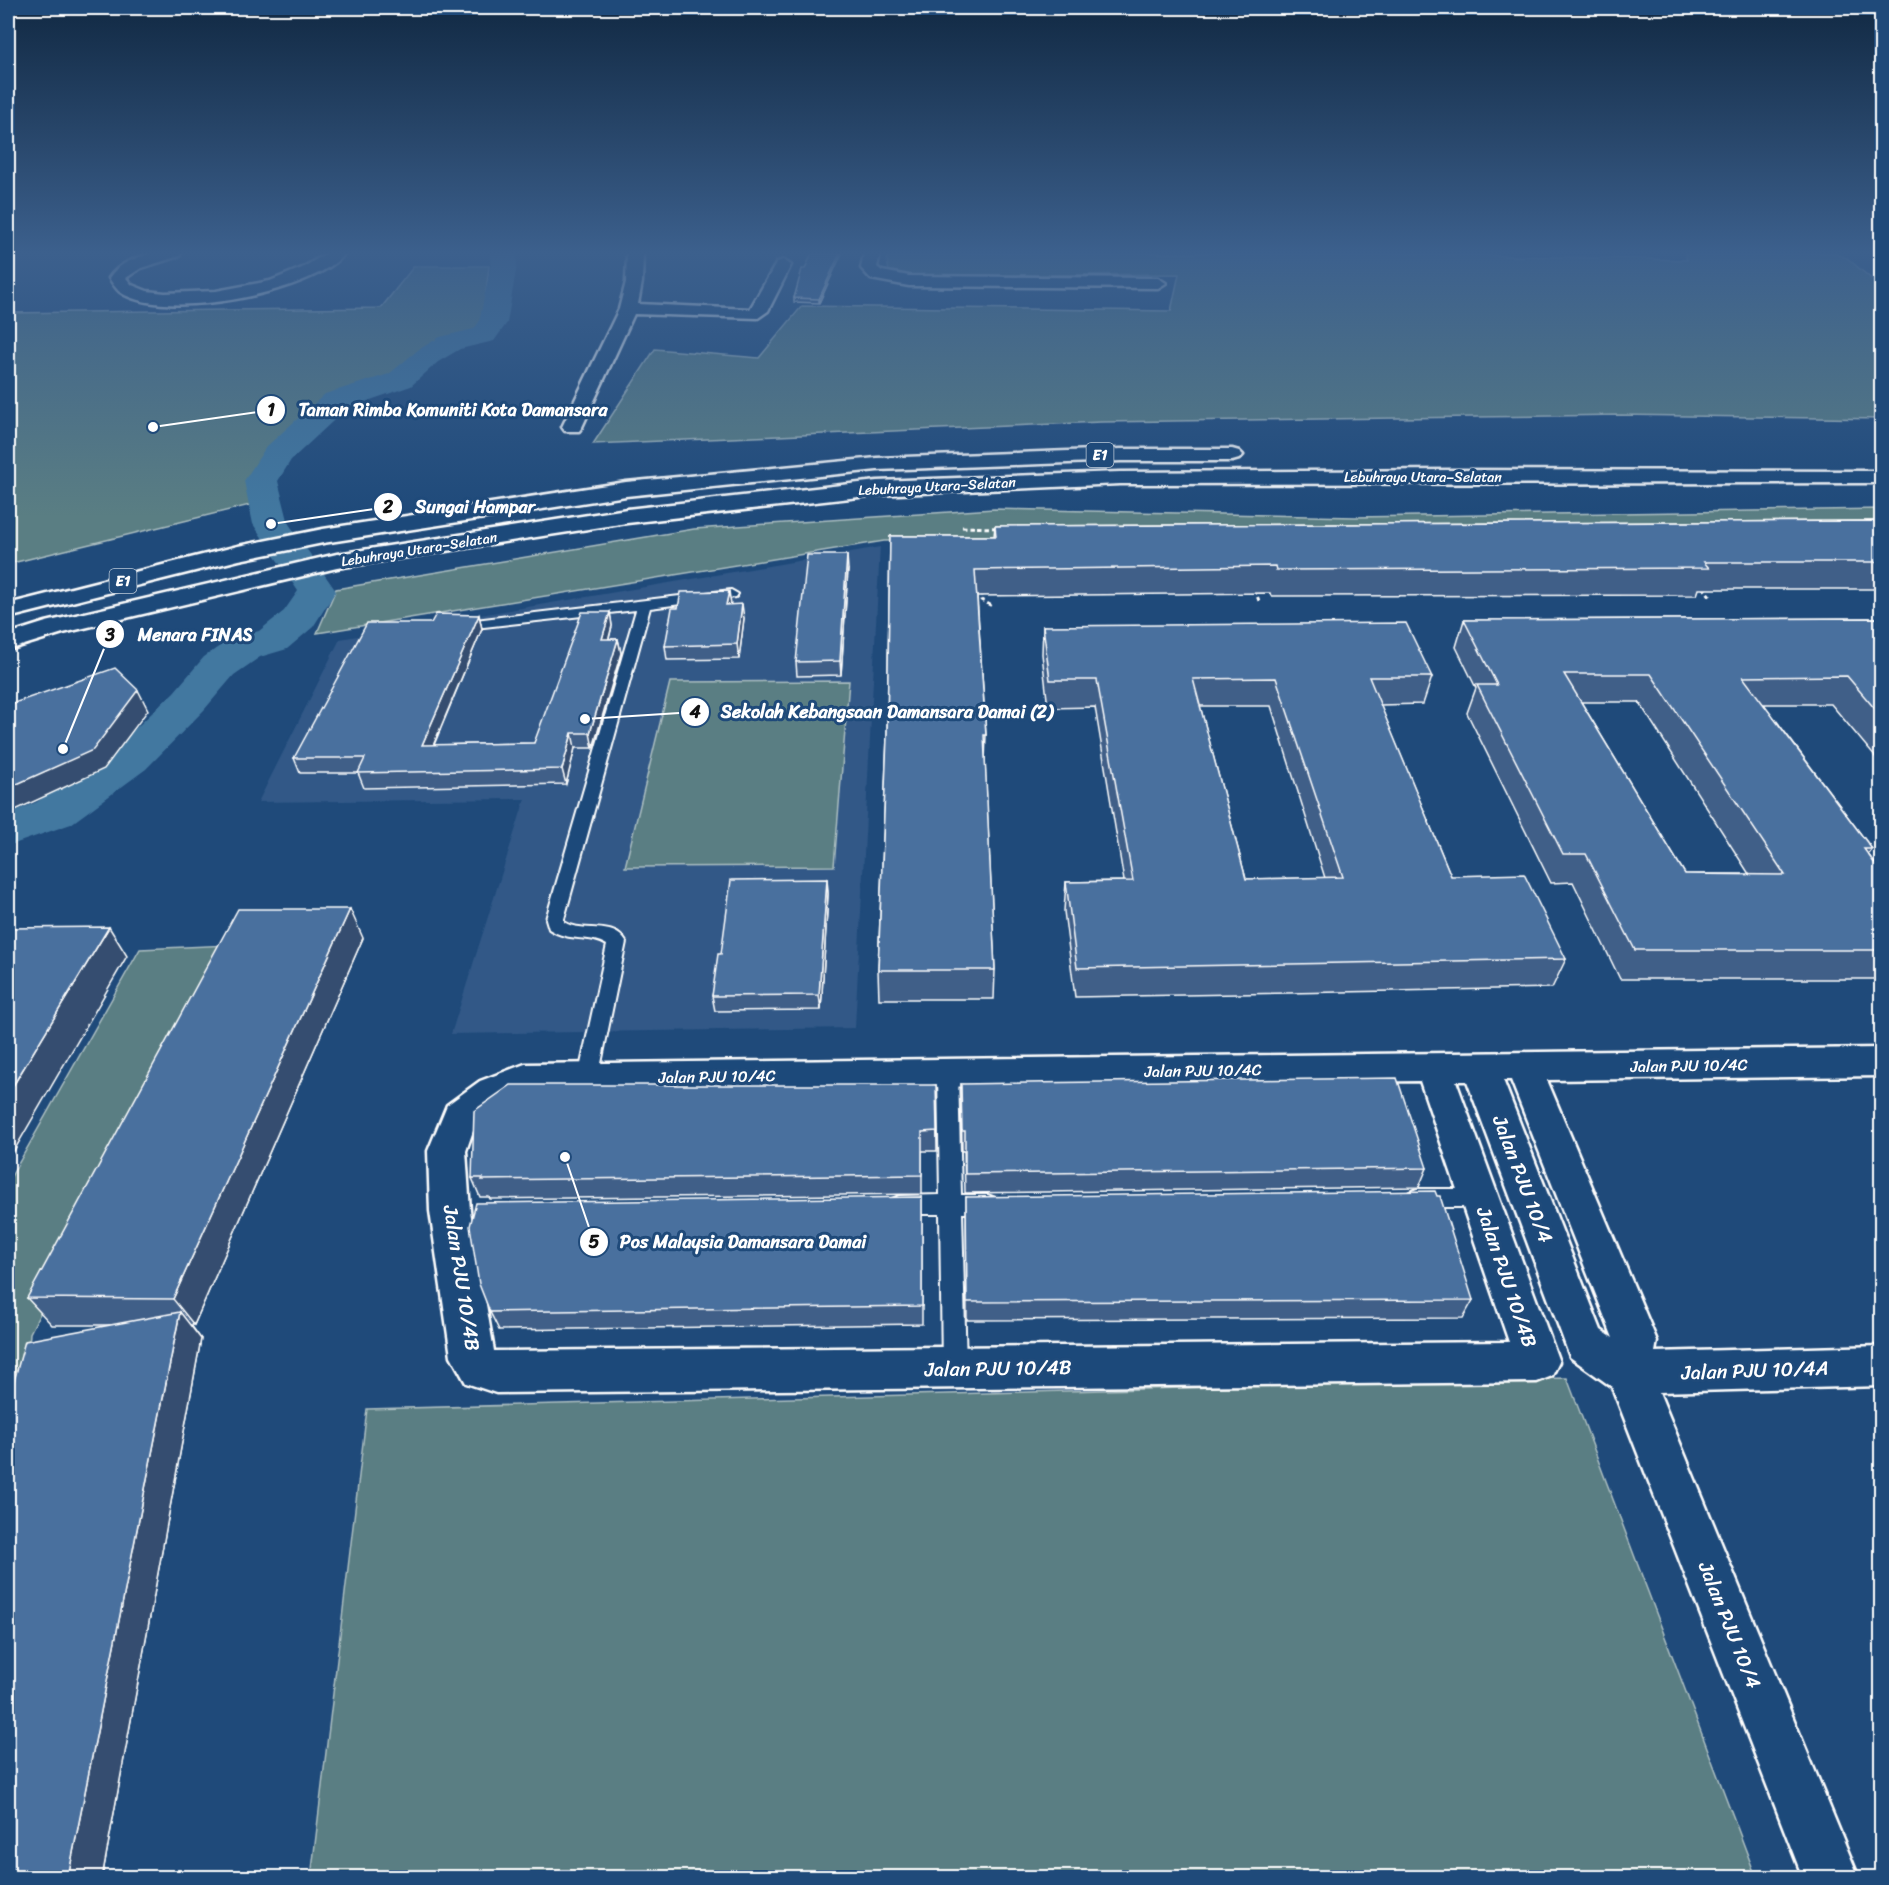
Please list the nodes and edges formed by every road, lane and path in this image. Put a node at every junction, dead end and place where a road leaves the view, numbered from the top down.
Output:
1 (613, 341) edge
2 (572, 427) dead end
3 (1251, 455) dead end
4 (1394, 456) dead end
5 (1881, 458) edge
6 (1881, 477) edge
7 (962, 527) dead end
8 (998, 528) edge
9 (1697, 579) edge
10 (981, 590) edge
11 (1255, 590) edge
12 (731, 594) edge
13 (1711, 597) edge
14 (1259, 601) edge
15 (644, 605) junction
16 (992, 606) edge
17 (8, 611) edge
18 (476, 624) edge
19 (8, 642) edge
20 (1881, 1062) edge
21 (1524, 1066) junction
22 (1433, 1067) junction
23 (1480, 1067) junction
24 (948, 1073) junction
25 (525, 1078) joint
26 (588, 1078) junction
27 (1479, 1198) junction
28 (1396, 1199) edge
29 (950, 1204) junction
30 (1009, 1204) edge
31 (879, 1205) edge
32 (1881, 1366) edge
33 (954, 1368) junction
34 (1629, 1373) junction
35 (1831, 1878) edge

1 - 2 main road
3 - 17 main road, Lebuhraya Utara–Selatan / E1
4 - 5 main road, Lebuhraya Utara–Selatan
6 - 19 main road, Lebuhraya Utara–Selatan / E1
7 - 8 path
9 - 13 path
10 - 16 path
11 - 14 path
12 - 15 lane
15 - 18 lane
15 - 26 lane
20 - 21 main road, Jalan PJU 10/4C
21 - 23 main road, Jalan PJU 10/4C
21 - 34 main road
22 - 23 main road, Jalan PJU 10/4C
22 - 24 main road, Jalan PJU 10/4C
22 - 27 main road, Jalan PJU 10/4B
23 - 34 main road, Jalan PJU 10/4
24 - 26 main road, Jalan PJU 10/4C
24 - 29 lane
25 - 26 main road, Jalan PJU 10/4C
25 - 33 main road, Jalan PJU 10/4B
27 - 28 lane
27 - 33 main road, Jalan PJU 10/4B
29 - 30 lane
29 - 31 lane
29 - 33 lane
32 - 34 main road, Jalan PJU 10/4A
34 - 35 main road, Jalan PJU 10/4

